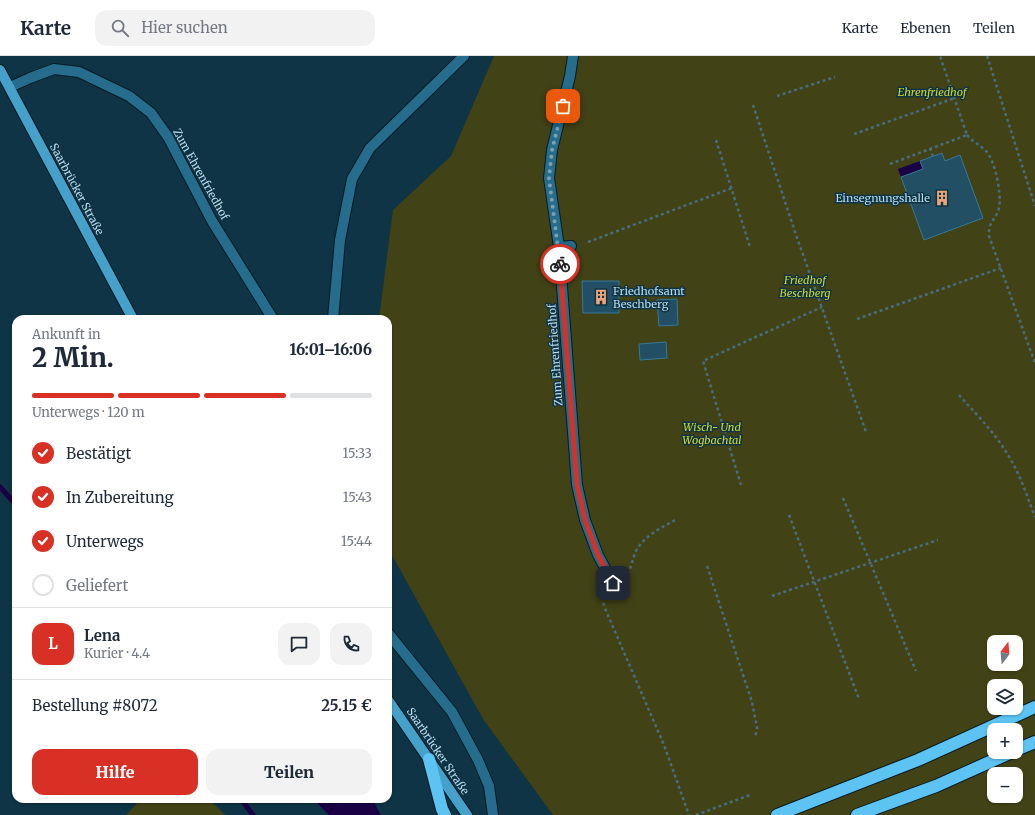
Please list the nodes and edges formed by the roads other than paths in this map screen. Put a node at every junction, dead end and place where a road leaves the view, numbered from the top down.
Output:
1 (464, 56) edge
2 (573, 56) edge
3 (0, 70) edge
4 (10, 87) junction
5 (571, 246) dead end
6 (559, 247) junction
7 (131, 315) edge
8 (271, 315) edge
9 (333, 315) edge
10 (613, 583) dead end
11 (392, 638) edge
12 (392, 706) edge
13 (1035, 707) edge
14 (1035, 742) edge
15 (1023, 747) edge
16 (429, 758) junction
17 (996, 759) edge
18 (445, 815) edge
19 (467, 815) edge
20 (493, 815) edge
21 (777, 815) edge
22 (857, 815) edge

1 - 9 lane
2 - 6 lane, Zum Ehrenfriedhof
3 - 4 main road, Saarbrücker Straße
4 - 7 main road, Saarbrücker Straße
4 - 8 lane, Zum Ehrenfriedhof
5 - 6 lane
6 - 10 lane, Zum Ehrenfriedhof
11 - 20 lane
12 - 16 main road, Saarbrücker Straße
13 - 21 highway
14 - 15 highway
16 - 18 highway
16 - 19 main road, Saarbrücker Straße
17 - 22 highway

